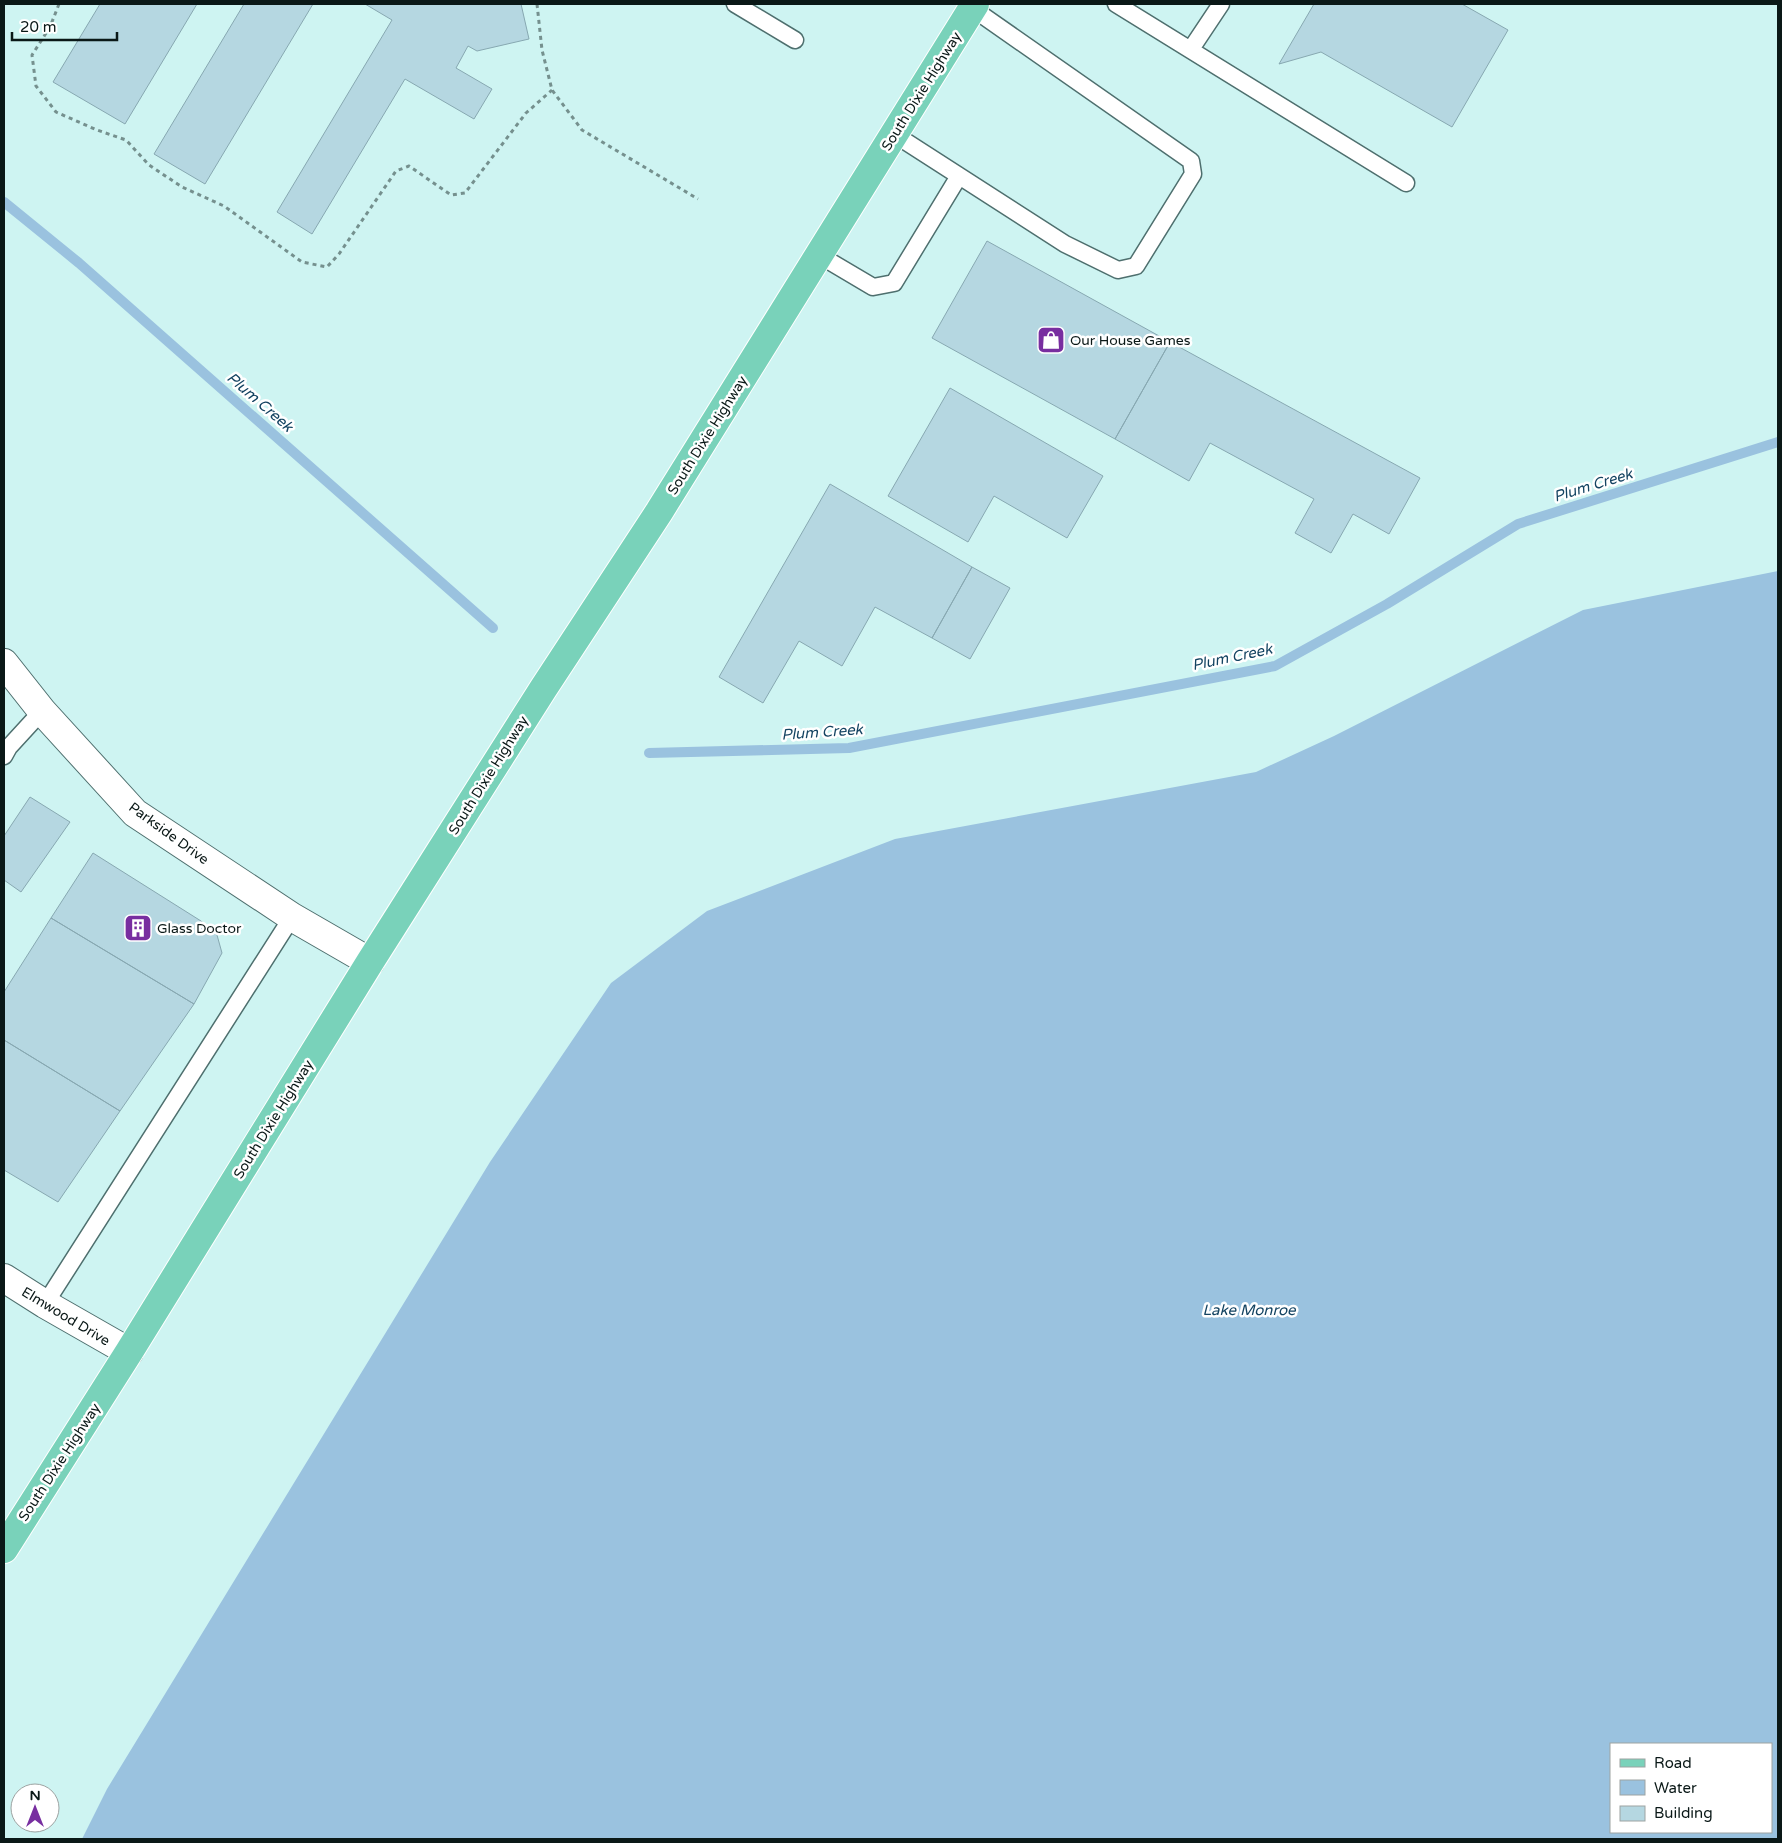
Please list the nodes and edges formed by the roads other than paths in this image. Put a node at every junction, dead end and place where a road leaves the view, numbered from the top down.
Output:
1 (735, 4) edge
2 (1116, 4) edge
3 (1221, 4) edge
4 (971, 5) edge
5 (795, 40) dead end
6 (1191, 49) junction
7 (894, 134) junction
8 (959, 176) junction
9 (1406, 183) dead end
10 (819, 255) junction
11 (4, 663) edge
12 (42, 711) junction
13 (4, 756) edge
14 (292, 917) junction
15 (370, 962) junction
16 (4, 1278) edge
17 (45, 1304) junction
18 (129, 1352) junction
19 (4, 1548) edge

1 - 5 lane
2 - 6 lane
3 - 6 lane
4 - 7 main road, South Dixie Highway
4 - 8 lane
6 - 9 lane
7 - 8 lane
7 - 10 main road, South Dixie Highway
8 - 10 lane
10 - 15 main road, South Dixie Highway
11 - 12 street, Parkside Drive
12 - 13 lane
12 - 14 street, Parkside Drive
14 - 15 street, Parkside Drive
14 - 17 lane
15 - 18 main road, South Dixie Highway
16 - 17 street, Elmwood Drive
17 - 18 street, Elmwood Drive
18 - 19 main road, South Dixie Highway

